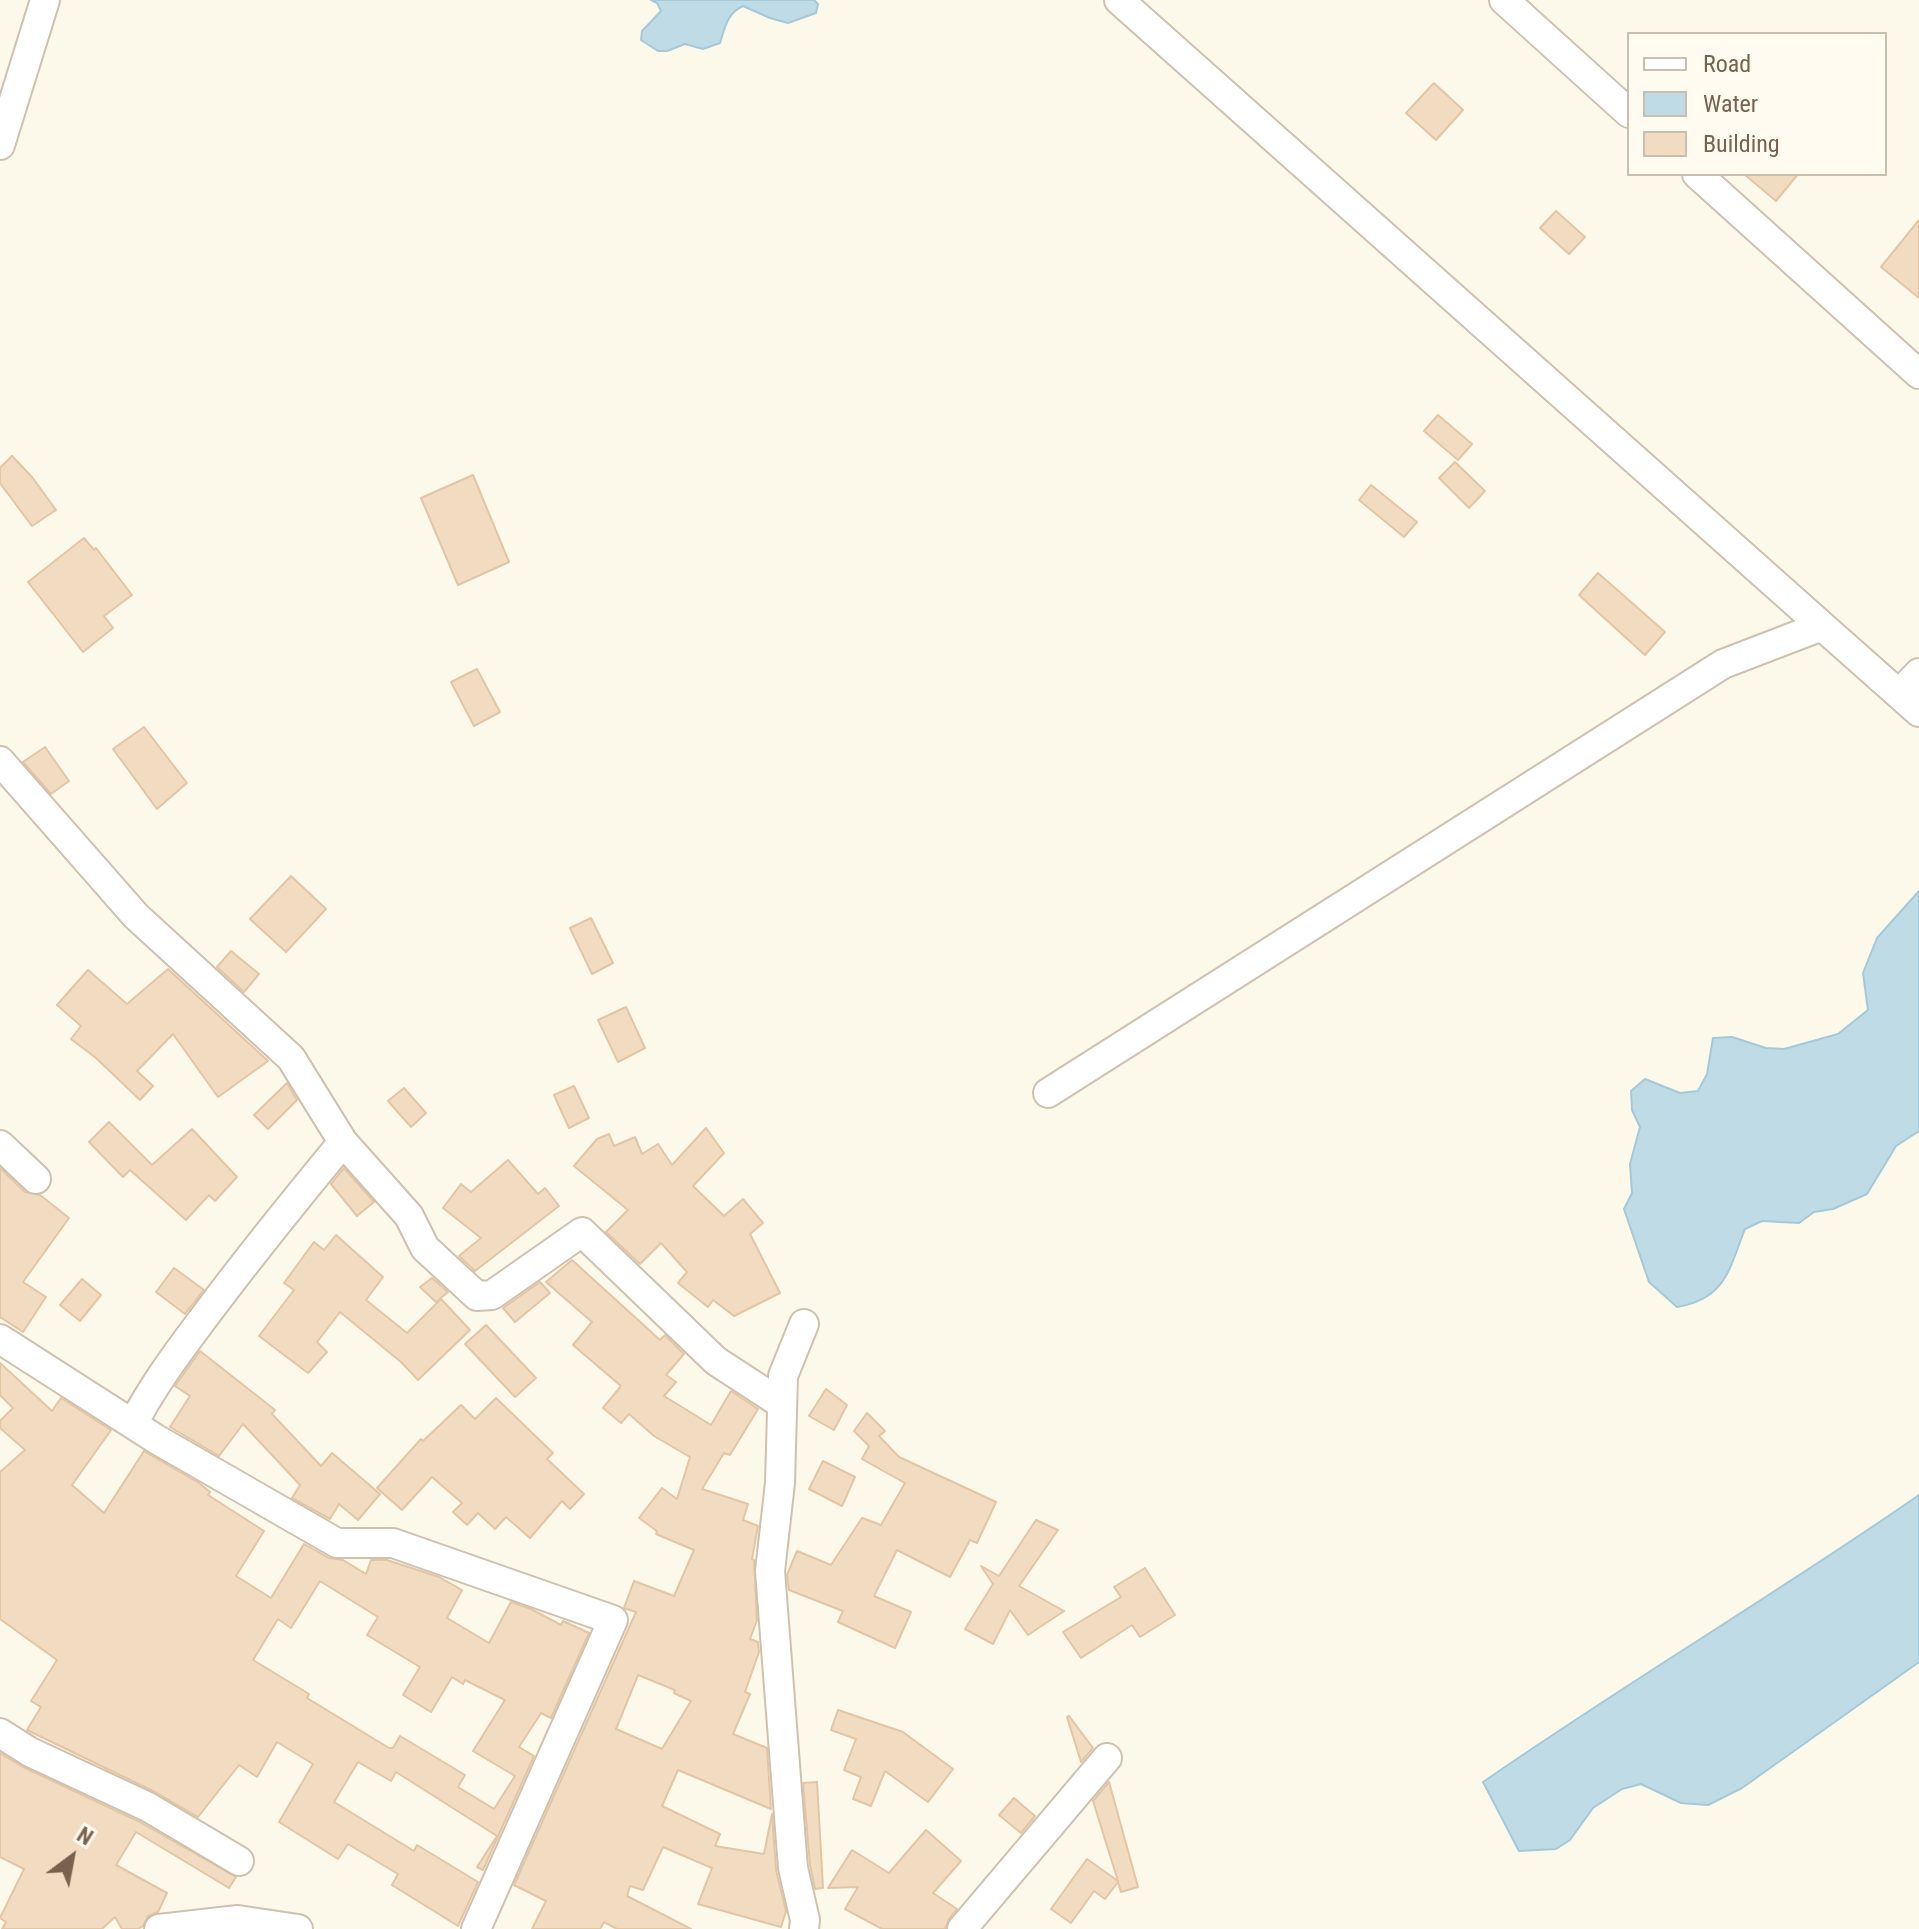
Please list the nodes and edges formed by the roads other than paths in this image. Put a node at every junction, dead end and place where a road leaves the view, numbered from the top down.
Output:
1 (45, 0) edge
2 (1119, 0) edge
3 (1504, 0) edge
4 (1627, 111) edge
5 (0, 145) edge
6 (1699, 176) edge
7 (1919, 374) edge
8 (1822, 626) junction
9 (1919, 673) edge
10 (1909, 703) edge
11 (0, 761) edge
12 (1048, 1093) dead end
13 (343, 1142) junction
14 (0, 1145) edge
15 (36, 1179) dead end
16 (804, 1324) dead end
17 (0, 1339) edge
18 (782, 1404) junction
19 (133, 1424) junction
20 (0, 1733) edge
21 (1107, 1758) dead end
22 (239, 1861) dead end
23 (159, 1929) edge
24 (298, 1929) edge
25 (476, 1929) edge
26 (804, 1929) edge
27 (962, 1929) edge

1 - 5 street
2 - 8 street
3 - 4 street
6 - 7 street
8 - 10 street
8 - 12 street
9 - 10 street
11 - 13 street
13 - 18 street
13 - 19 street
14 - 15 street
16 - 18 street
17 - 19 street
18 - 26 street
19 - 25 street
20 - 22 street
21 - 27 street
23 - 24 street

